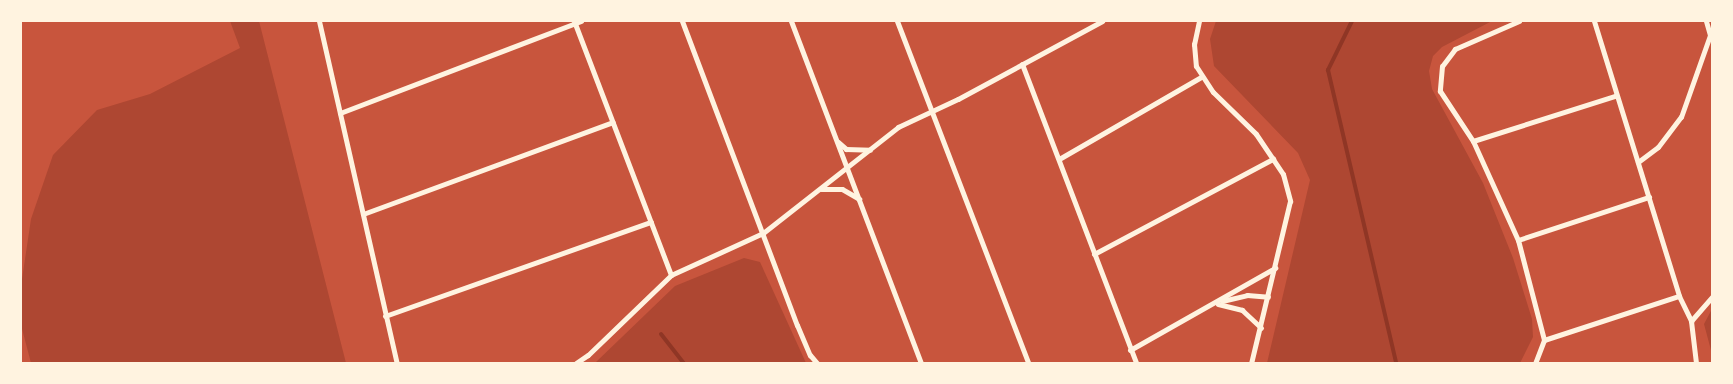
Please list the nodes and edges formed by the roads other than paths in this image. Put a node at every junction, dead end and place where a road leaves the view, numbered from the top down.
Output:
1 (319, 21) edge
2 (682, 21) edge
3 (791, 21) edge
4 (897, 21) edge
5 (1102, 21) edge
6 (1199, 21) edge
7 (1519, 21) edge
8 (1594, 21) edge
9 (1706, 21) edge
10 (577, 22) edge
11 (1711, 35) edge
12 (1022, 64) junction
13 (1201, 77) junction
14 (1615, 96) junction
15 (931, 111) junction
16 (340, 113) junction
17 (613, 122) junction
18 (1473, 141) junction
19 (837, 142) junction
20 (870, 150) junction
21 (1274, 158) junction
22 (1058, 159) junction
23 (1638, 162) junction
24 (847, 169) junction
25 (818, 190) junction
26 (1649, 197) junction
27 (858, 199) junction
28 (363, 214) junction
29 (651, 222) junction
30 (763, 233) junction
31 (1518, 240) junction
32 (1094, 254) junction
33 (1275, 268) junction
34 (671, 275) junction
35 (1679, 296) junction
36 (1712, 296) edge
37 (1268, 297) junction
38 (1214, 304) junction
39 (385, 316) junction
40 (1691, 321) junction
41 (1261, 328) junction
42 (1544, 340) junction
43 (1130, 350) junction
44 (397, 363) edge
45 (576, 363) edge
46 (817, 363) edge
47 (921, 363) edge
48 (1028, 363) edge
49 (1136, 363) edge
50 (1251, 363) edge
51 (1535, 363) edge
52 (1696, 363) edge

1 - 16 street
2 - 30 street
3 - 19 street
4 - 15 street
5 - 12 street
6 - 13 street
7 - 18 street
8 - 14 street
9 - 11 street
10 - 16 street
10 - 17 street
11 - 23 street
12 - 15 street
12 - 22 street
13 - 21 street
13 - 22 street
14 - 18 street
14 - 23 street
15 - 20 street
15 - 48 street
16 - 28 street
17 - 28 street
17 - 29 street
18 - 31 street
19 - 20 street
19 - 24 street
20 - 24 street
21 - 32 street
21 - 33 street
22 - 32 street
23 - 26 street
24 - 25 street
24 - 27 street
25 - 27 street
25 - 30 street
26 - 31 street
26 - 35 street
27 - 47 street
28 - 39 street
29 - 34 street
29 - 39 street
30 - 34 street
30 - 46 street
31 - 42 street
32 - 43 street
33 - 37 street
33 - 38 street
34 - 45 street
35 - 40 street
35 - 42 street
36 - 40 street
37 - 38 street
37 - 41 street
38 - 41 street
38 - 43 street
39 - 44 street
40 - 52 street
41 - 50 street
42 - 51 street
43 - 49 street

